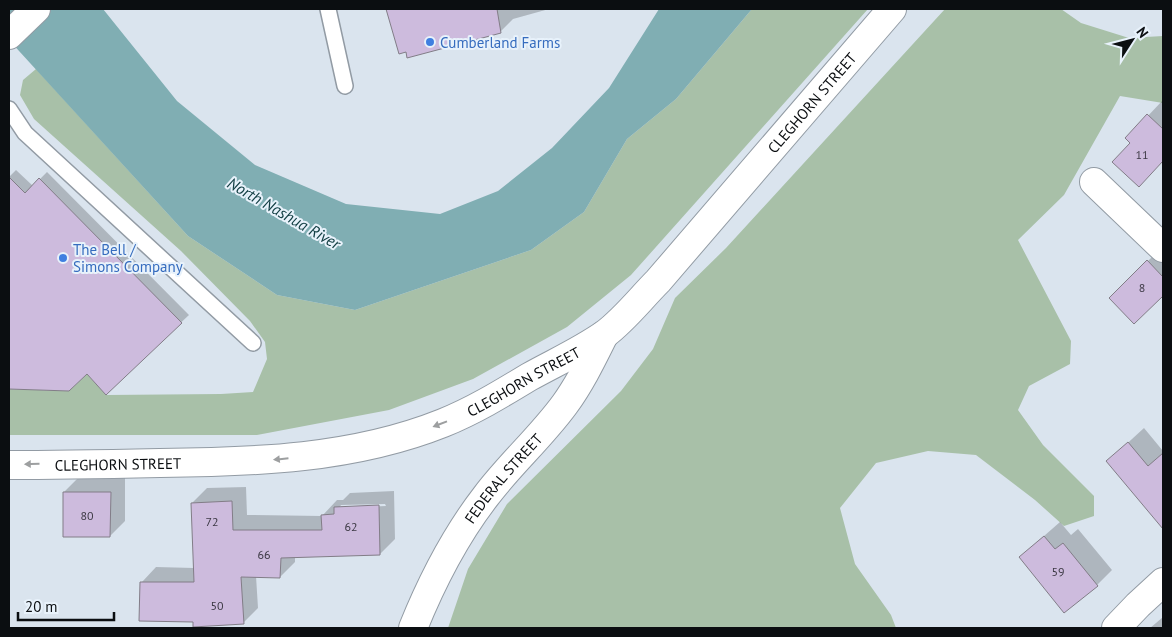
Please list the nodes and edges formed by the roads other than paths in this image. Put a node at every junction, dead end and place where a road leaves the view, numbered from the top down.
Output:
1 (36, 9) edge
2 (328, 9) edge
3 (892, 9) edge
4 (9, 35) edge
5 (345, 86) dead end
6 (9, 109) edge
7 (1094, 182) dead end
8 (1163, 248) edge
9 (605, 334) junction
10 (253, 343) dead end
11 (9, 465) edge
12 (1163, 582) edge
13 (413, 628) edge
14 (1116, 628) edge

1 - 4 street
2 - 5 lane
3 - 9 street, CLEGHORN STREET
6 - 10 lane
7 - 8 street
9 -> 11 street, CLEGHORN STREET
9 - 13 street, FEDERAL STREET
12 - 14 street

